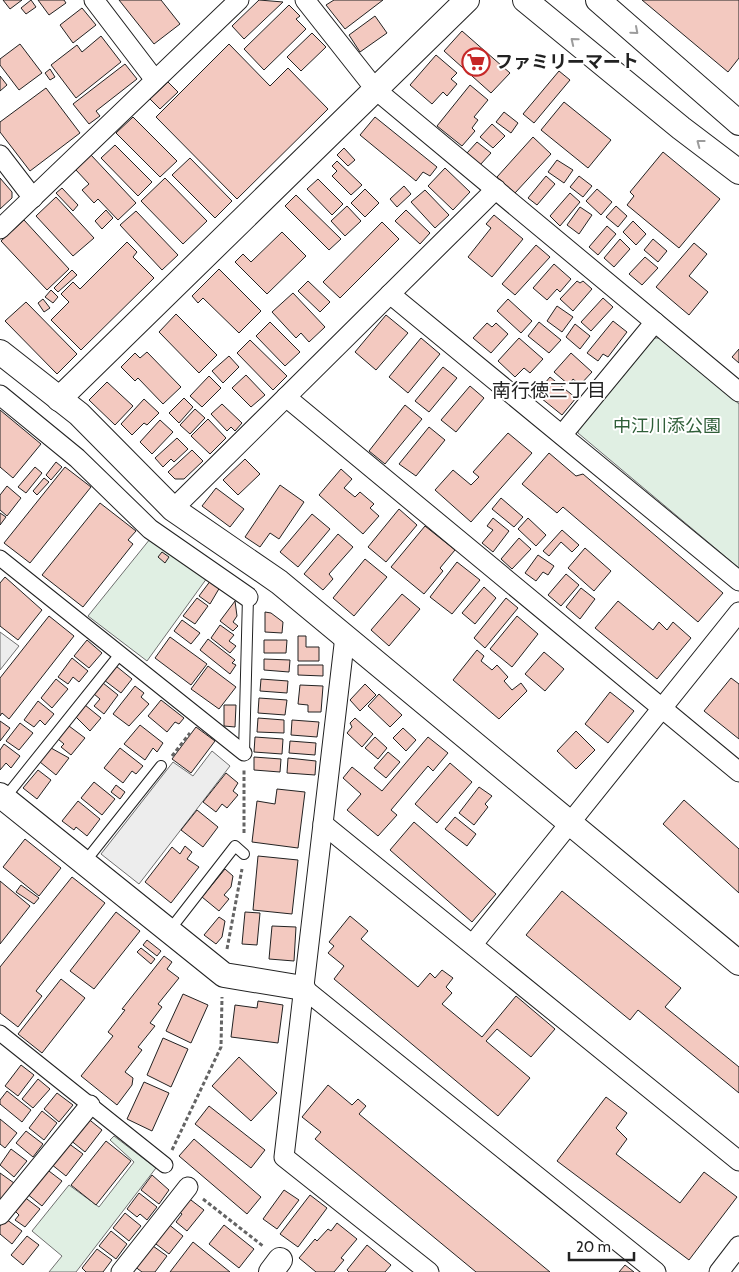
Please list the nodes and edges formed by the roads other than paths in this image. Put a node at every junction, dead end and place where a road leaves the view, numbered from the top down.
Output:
1 (94, 0) edge
2 (239, 0) edge
3 (305, 0) edge
4 (467, 0) edge
5 (525, 0) edge
6 (598, 0) edge
7 (155, 80) junction
8 (376, 90) junction
9 (739, 123) edge
10 (0, 156) edge
11 (739, 172) edge
12 (496, 189) junction
13 (33, 198) junction
14 (0, 229) edge
15 (390, 294) junction
16 (655, 322) junction
17 (0, 352) edge
18 (739, 392) edge
19 (0, 395) edge
20 (286, 397) junction
21 (59, 399) junction
22 (562, 435) junction
23 (173, 509) junction
24 (0, 558) edge
25 (739, 581) edge
26 (248, 597) joint
27 (739, 612) edge
28 (346, 636) junction
29 (120, 654) junction
30 (662, 708) junction
31 (244, 754) joint
32 (161, 766) road end
33 (739, 772) edge
34 (2, 797) edge
35 (570, 822) junction
36 (323, 824) junction
37 (244, 854) dead end
38 (84, 863) junction
39 (168, 930) junction
40 (473, 944) junction
41 (739, 963) edge
42 (303, 988) junction
43 (0, 1033) edge
44 (90, 1105) junction
45 (739, 1161) edge
46 (165, 1165) road end
47 (188, 1187) road end
48 (0, 1215) edge
49 (739, 1246) edge
50 (121, 1272) edge
51 (429, 1272) edge
52 (656, 1272) edge
53 (719, 1272) edge

1 - 7 street
2 - 7 street
3 - 8 street
4 - 8 street
11 -> 5 street
6 -> 9 street
7 - 13 street
8 - 12 street
8 - 21 street
10 - 13 street
12 - 15 street
12 - 16 street
13 - 14 street
15 - 20 street
15 - 22 street
16 - 18 street
16 - 22 street
17 - 21 street
19 - 26 street
20 - 23 street
20 - 30 street
21 - 23 street
22 - 25 street
23 - 28 street
24 - 29 street
26 - 31 lane
27 - 30 street
28 - 35 street
28 - 36 street
29 - 31 street
29 - 34 lane
30 - 33 street
30 - 35 street
32 - 38 lane
34 - 38 street
35 - 40 street
35 - 41 street
36 - 40 street
36 - 42 street
37 - 39 lane
38 - 39 street
39 - 42 street
40 - 45 street
42 - 51 street
42 - 52 street
43 - 44 street
44 - 46 street
44 - 48 street
47 - 50 street
49 - 53 street

